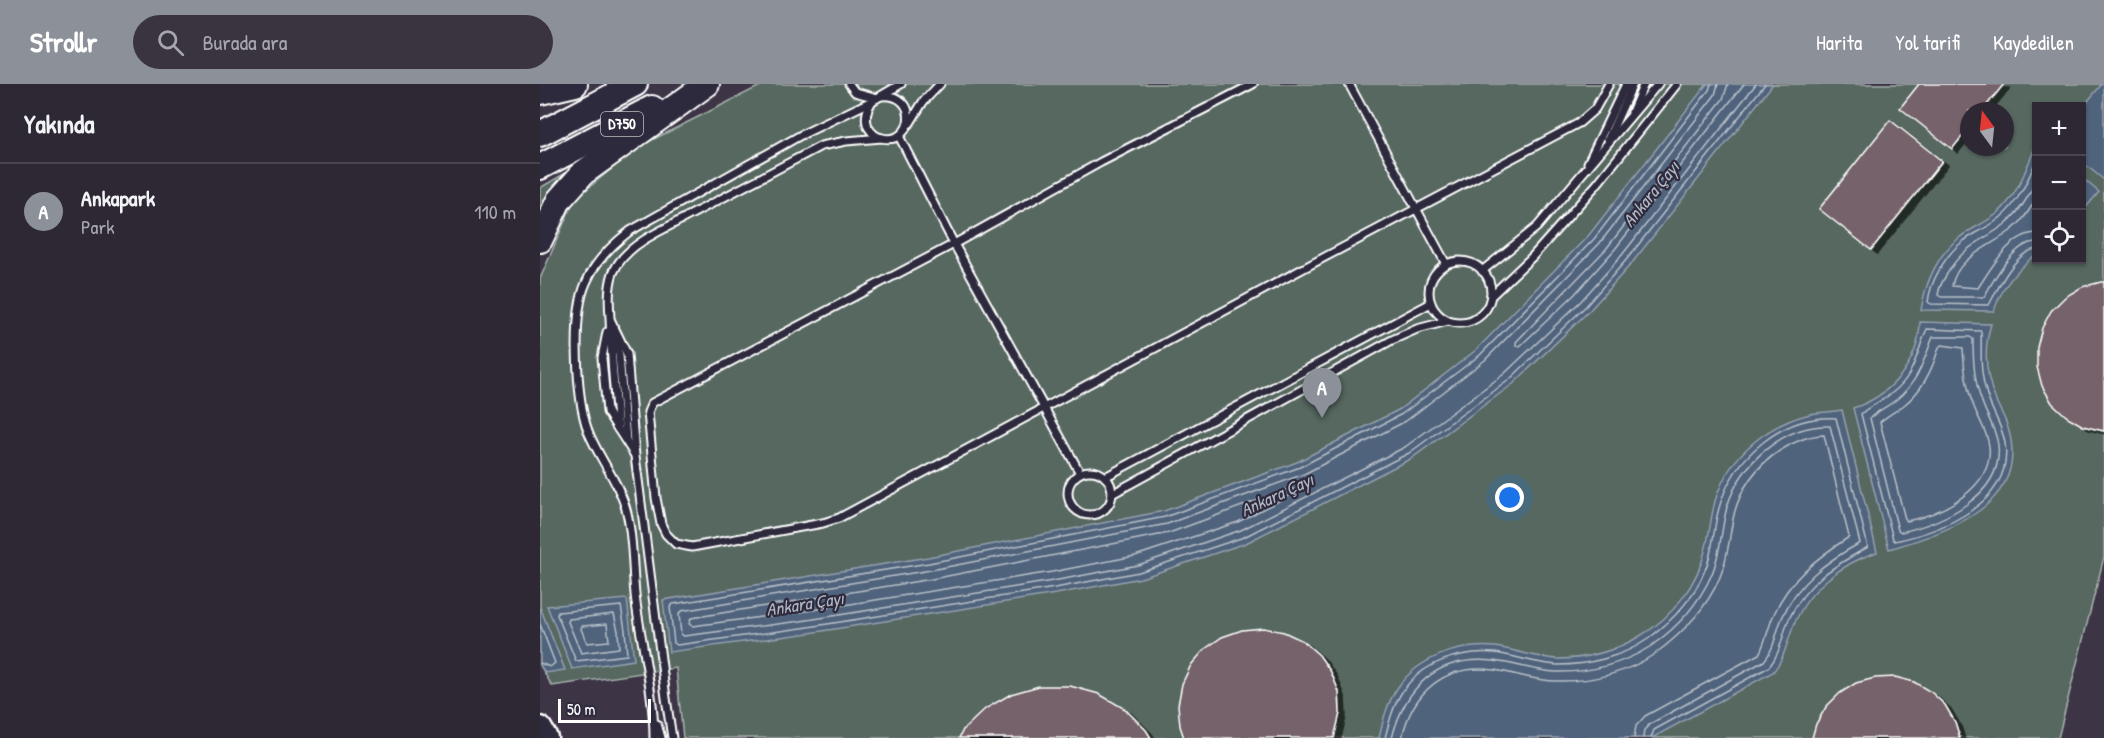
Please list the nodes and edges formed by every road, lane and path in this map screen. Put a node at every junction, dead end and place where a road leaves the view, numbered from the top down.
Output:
1 (575, 84) edge
2 (635, 84) edge
3 (696, 84) edge
4 (706, 84) edge
5 (849, 84) edge
6 (901, 84) edge
7 (940, 84) edge
8 (1253, 84) edge
9 (1349, 84) edge
10 (1609, 84) edge
11 (1626, 84) edge
12 (1633, 84) edge
13 (1644, 84) edge
14 (1652, 84) edge
15 (1658, 84) edge
16 (1677, 84) edge
17 (540, 92) edge
18 (877, 98) junction
19 (1646, 99) junction
20 (1629, 118) junction
21 (907, 127) junction
22 (540, 134) edge
23 (898, 136) junction
24 (882, 138) junction
25 (1604, 148) junction
26 (544, 165) edge
27 (1582, 174) junction
28 (1416, 209) junction
29 (540, 240) edge
30 (954, 244) junction
31 (1446, 264) junction
32 (1482, 271) junction
33 (1491, 296) junction
34 (1431, 303) junction
35 (610, 318) junction
36 (1448, 321) junction
37 (1045, 409) junction
38 (626, 442) junction
39 (635, 456) junction
40 (1080, 473) junction
41 (1105, 477) junction
42 (1112, 494) junction
43 (654, 713) junction
44 (540, 728) edge
45 (546, 738) edge
46 (654, 738) edge
47 (661, 738) edge
48 (672, 738) edge

1 - 17 highway
2 - 22 highway, D750
3 - 26 highway, D750
4 - 29 highway
5 - 18 lane
6 - 18 lane
7 - 21 lane
8 - 30 lane
9 - 28 lane
10 - 28 lane
11 - 27 lane
12 - 25 lane
13 - 20 lane
14 - 19 lane
15 - 19 lane
16 - 33 lane
18 - 21 lane
18 - 24 lane
18 - 43 lane
19 - 20 lane
20 - 25 lane
21 - 23 lane
23 - 24 lane
23 - 30 lane
24 - 35 lane
25 - 27 lane
27 - 32 lane
28 - 31 lane
28 - 37 lane
30 - 37 lane
30 - 37 lane
31 - 32 lane
31 - 34 lane
32 - 33 lane
33 - 36 lane
34 - 36 lane
34 - 41 lane
35 - 38 lane
35 - 38 lane
35 - 39 lane
36 - 42 lane
37 - 40 lane
38 - 39 lane
39 - 48 lane
40 - 41 lane
40 - 42 lane
41 - 42 lane
43 - 46 lane
43 - 47 lane
44 - 45 main road

